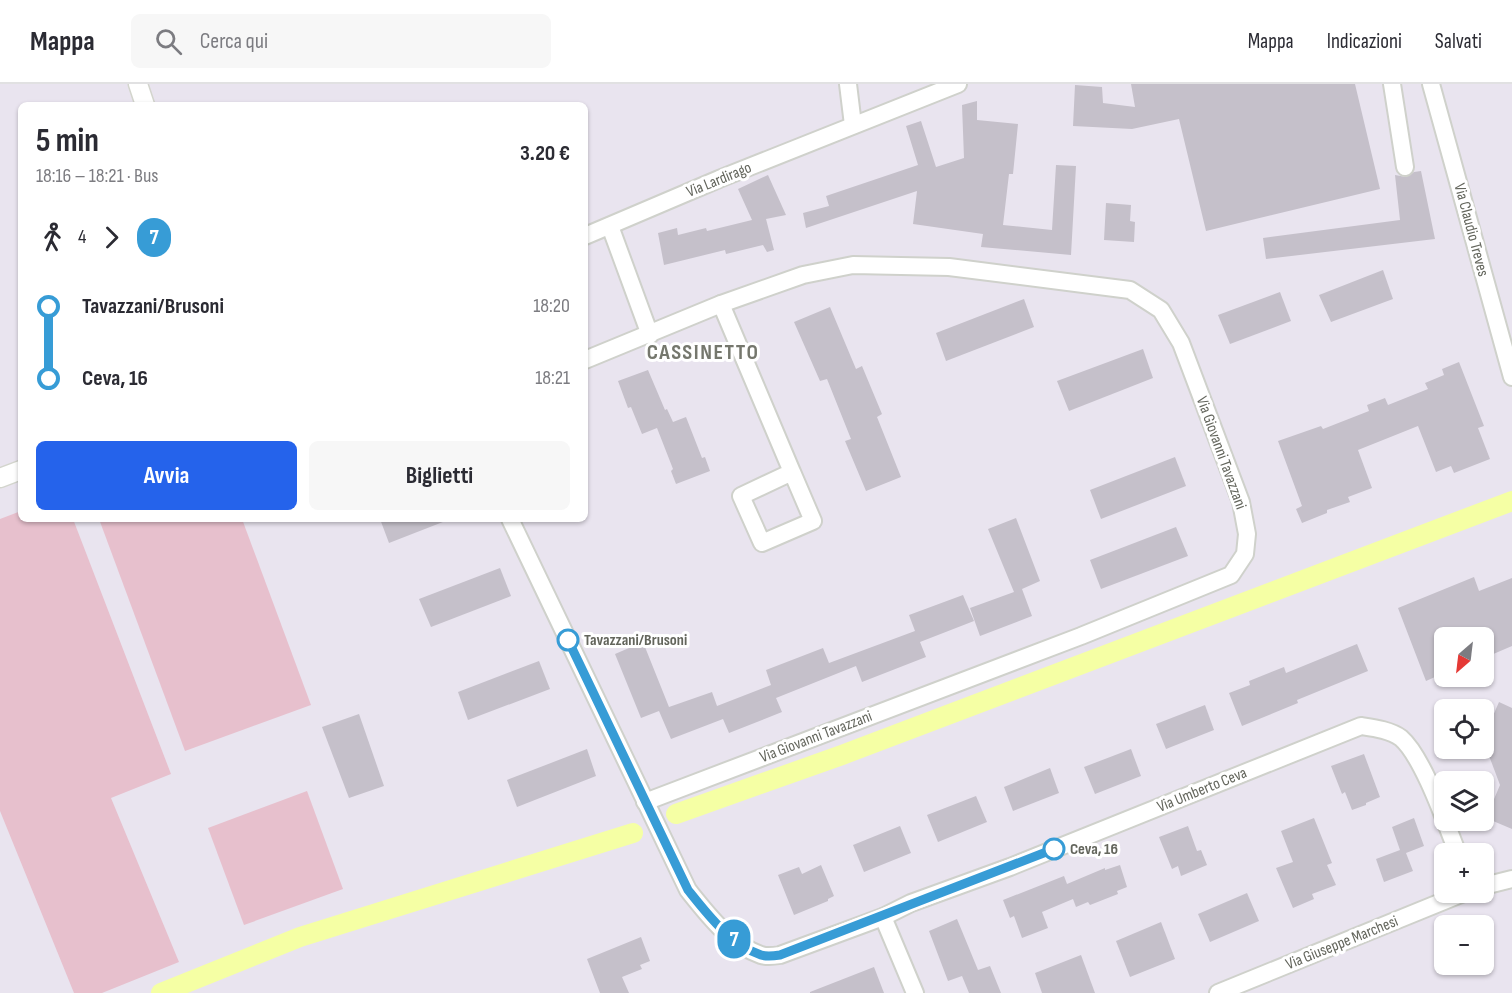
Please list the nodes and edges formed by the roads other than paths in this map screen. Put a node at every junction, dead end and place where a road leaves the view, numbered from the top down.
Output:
1 (138, 84) edge
2 (848, 84) edge
3 (958, 84) edge
4 (1392, 84) edge
5 (1431, 84) edge
6 (144, 102) edge
7 (854, 125) junction
8 (1405, 167) dead end
9 (610, 226) junction
10 (588, 235) edge
11 (721, 304) junction
12 (650, 335) junction
13 (588, 359) edge
14 (1512, 377) edge
15 (18, 471) edge
16 (792, 472) junction
17 (0, 478) edge
18 (511, 522) edge
19 (645, 802) junction
20 (1453, 843) edge
21 (1512, 879) edge
22 (1494, 884) edge
23 (1439, 903) edge
24 (882, 917) junction
25 (915, 993) edge
26 (1218, 993) edge

1 - 6 street
2 - 7 street
3 - 7 street, Via Lardirago
4 - 8 street
5 - 14 street, Via Claudio Treves
7 - 9 street, Via Lardirago
9 - 10 street, Via Lardirago
9 - 12 street
11 - 12 street, Via Giovanni Tavazzani
11 - 16 street
11 - 19 street, Via Giovanni Tavazzani
12 - 13 street, Via Giovanni Tavazzani
15 - 17 street
16 - 16 street
18 - 19 street
19 - 24 street
20 - 24 street, Via Umberto Ceva
21 - 22 street
23 - 26 street, Via Giuseppe Marchesi
24 - 25 street

